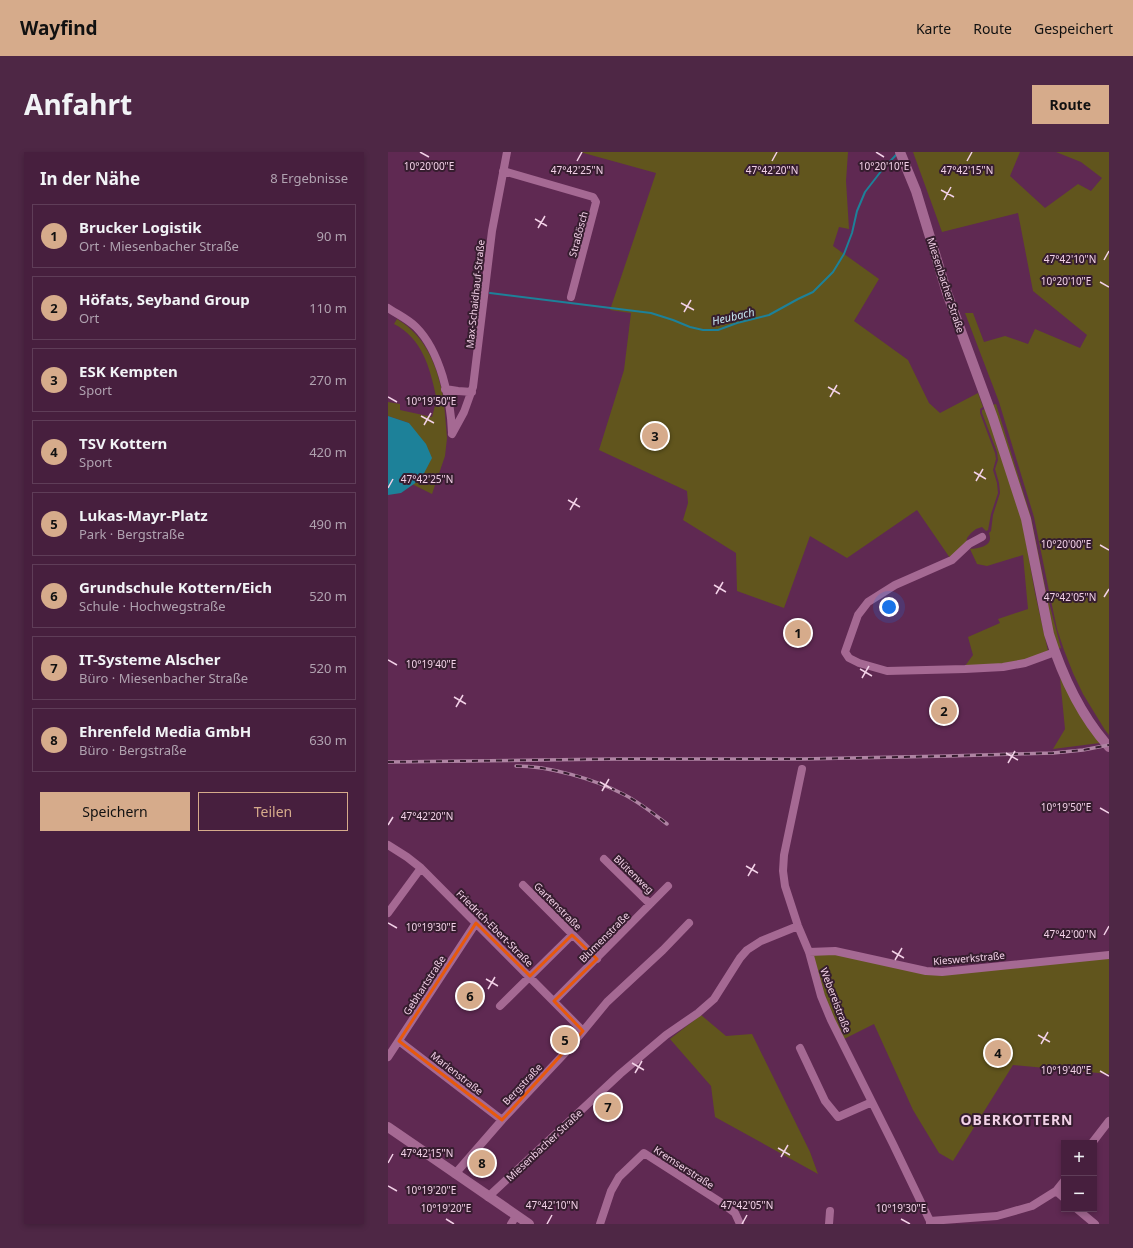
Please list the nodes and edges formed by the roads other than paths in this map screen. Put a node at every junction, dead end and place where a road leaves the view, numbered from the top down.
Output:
1 (506, 152) edge
2 (900, 152) edge
3 (503, 171) junction
4 (571, 297) dead end
5 (388, 308) edge
6 (445, 389) junction
7 (472, 392) junction
8 (982, 537) dead end
9 (1055, 652) junction
10 (1109, 747) edge
11 (802, 769) dead end
12 (388, 845) edge
13 (604, 859) dead end
14 (421, 868) junction
15 (523, 885) dead end
16 (668, 886) dead end
17 (650, 904) junction
18 (388, 913) edge
19 (476, 922) junction
20 (689, 923) dead end
21 (798, 926) junction
22 (572, 935) junction
23 (809, 952) junction
24 (1109, 955) edge
25 (597, 958) junction
26 (530, 976) junction
27 (554, 1001) junction
28 (500, 1006) dead end
29 (583, 1031) junction
30 (399, 1041) junction
31 (800, 1048) dead end
32 (388, 1058) edge
33 (872, 1102) junction
34 (502, 1120) junction
35 (1109, 1121) edge
36 (388, 1128) edge
37 (1094, 1140) edge
38 (455, 1174) junction
39 (1061, 1185) edge
40 (1056, 1191) junction
41 (1061, 1195) edge
42 (488, 1197) junction
43 (830, 1211) dead end
44 (1081, 1212) edge
45 (513, 1220) edge
46 (997, 1220) edge
47 (930, 1222) edge
48 (529, 1224) edge
49 (600, 1224) edge
50 (740, 1224) edge
51 (830, 1224) edge
52 (1095, 1224) edge

1 - 3 street, Max-Schaidhauf-Straße
2 - 9 street, Miesenbacher Straße
3 - 4 street, Straßösch
3 - 7 street, Max-Schaidhauf-Straße
5 - 6 street
6 - 7 street
6 - 7 street, Max-Schaidhauf-Straße
8 - 9 street
9 - 10 street, Miesenbacher Straße
11 - 21 street, Webereistraße
12 - 14 street, Friedrich-Ebert-Straße
13 - 17 street, Blütenweg
14 - 18 street
14 - 19 street, Friedrich-Ebert-Straße
15 - 22 street, Gartenstraße
16 - 17 street, Blumenstraße
17 - 25 street, Blumenstraße
19 - 26 street, Friedrich-Ebert-Straße
19 - 30 street, Gebhartstraße
20 - 29 street, Bergstraße
21 - 23 street, Webereistraße
21 - 42 street, Miesenbacher Straße
22 - 25 street, Gartenstraße
22 - 26 street
23 - 24 street, Kieswerkstraße
23 - 33 street, Webereistraße
25 - 27 street, Blumenstraße
26 - 27 street, Friedrich-Ebert-Straße
26 - 28 street
27 - 29 street, Friedrich-Ebert-Straße
29 - 34 street, Bergstraße
30 - 32 street, Gebhartstraße
30 - 34 street, Marienstraße
31 - 33 street
33 - 47 street, Webereistraße
34 - 38 street, Bergstraße
35 - 37 street
36 - 38 street
38 - 42 street
39 - 40 street
40 - 41 street
40 - 46 street
42 - 45 street
43 - 51 street
44 - 52 street
45 - 48 street
46 - 47 street
49 - 50 street, Kremserstraße

